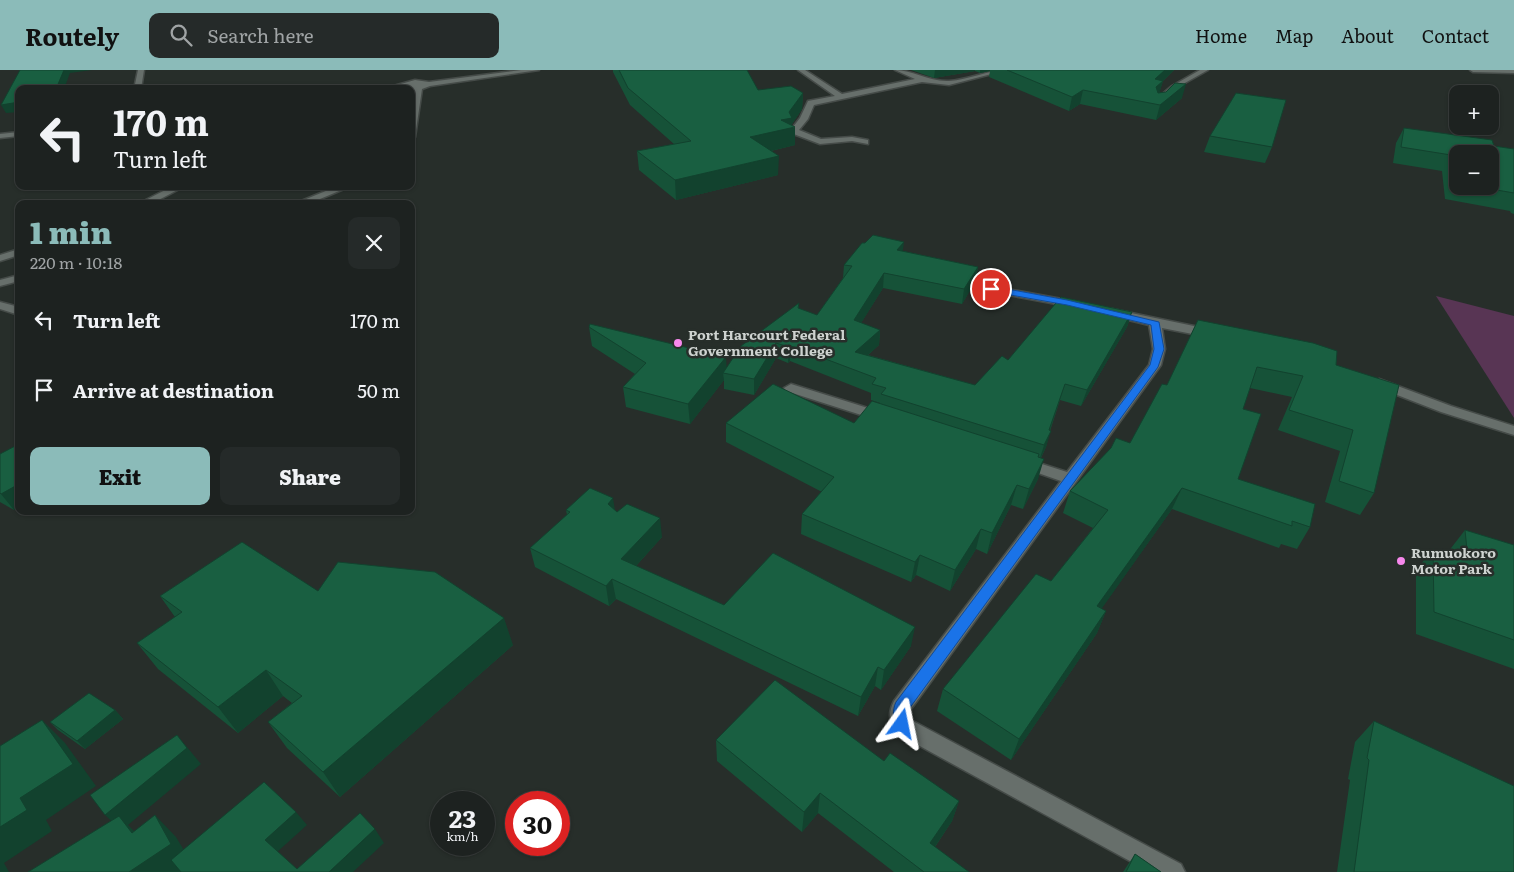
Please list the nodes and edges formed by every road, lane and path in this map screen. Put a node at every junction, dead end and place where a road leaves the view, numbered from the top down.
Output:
1 (141, 70) edge
2 (536, 70) edge
3 (801, 70) edge
4 (898, 70) edge
5 (1004, 70) edge
6 (1204, 70) edge
7 (1473, 70) edge
8 (1514, 71) edge
9 (922, 80) junction
10 (429, 84) junction
11 (138, 85) edge
12 (408, 85) edge
13 (415, 87) edge
14 (419, 88) junction
15 (841, 97) junction
16 (1157, 103) edge
17 (415, 112) edge
18 (15, 134) edge
19 (0, 136) edge
20 (865, 142) dead end
21 (172, 190) edge
22 (336, 190) edge
23 (151, 200) edge
24 (310, 200) edge
25 (15, 253) edge
26 (0, 258) edge
27 (15, 279) edge
28 (0, 283) edge
29 (991, 289) dead end
30 (0, 305) edge
31 (15, 309) edge
32 (1155, 324) junction
33 (1228, 338) edge
34 (1363, 377) edge
35 (791, 388) dead end
36 (900, 422) edge
37 (1514, 430) edge
38 (1008, 458) edge
39 (1072, 480) junction
40 (1173, 872) edge

1 - 11 street
2 - 10 street
3 - 15 street
4 - 9 street
5 - 9 street
6 - 16 street
7 - 8 street
9 - 15 street
10 - 12 street
10 - 14 street
13 - 14 street
14 - 17 street
15 - 20 street
18 - 19 street
21 - 23 street
22 - 24 street
25 - 26 street
27 - 28 street
29 - 32 street
30 - 31 street
32 - 33 street
32 - 39 street
34 - 37 street
35 - 36 street
38 - 39 street
39 - 40 street

